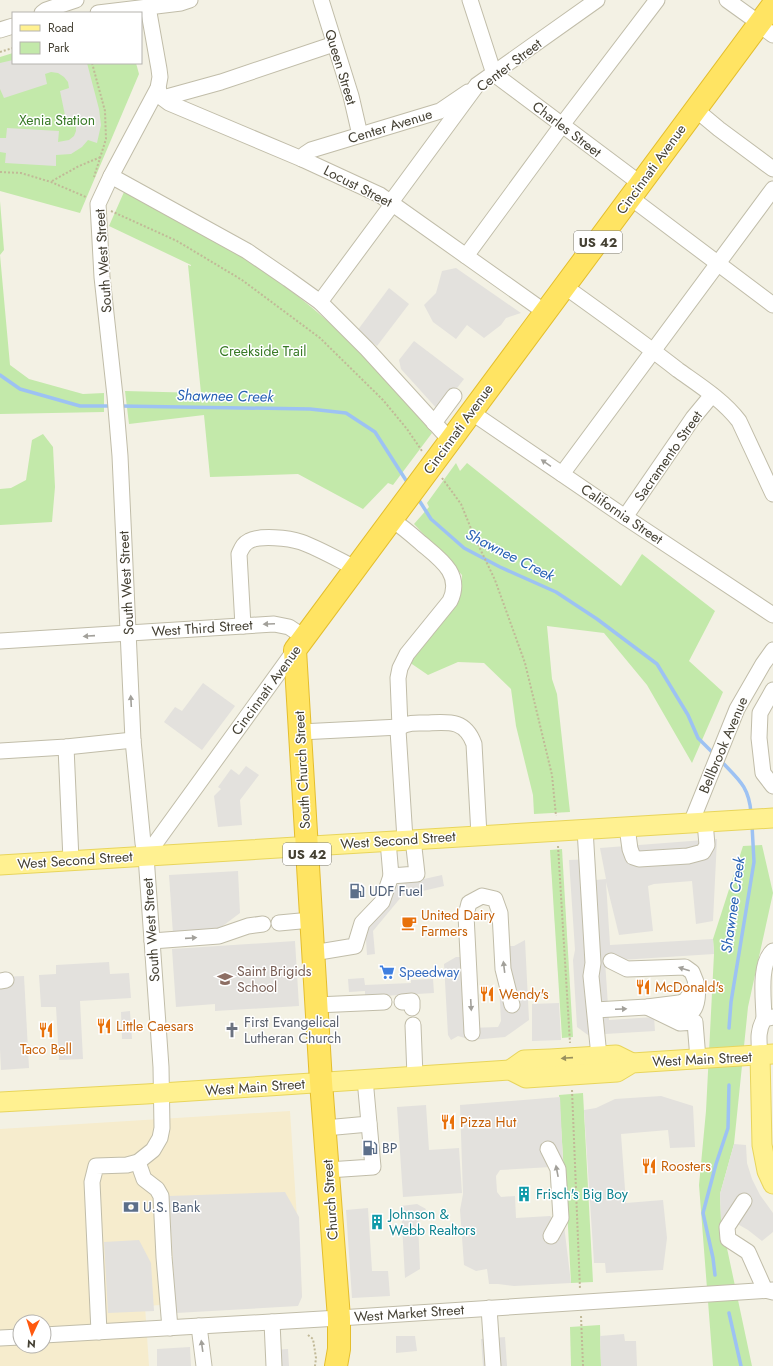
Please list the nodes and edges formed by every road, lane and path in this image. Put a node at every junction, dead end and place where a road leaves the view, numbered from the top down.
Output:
1 (76, 0) edge
2 (190, 0) edge
3 (321, 0) edge
4 (470, 0) edge
5 (597, 0) edge
6 (657, 0) edge
7 (726, 0) edge
8 (773, 5) edge
9 (148, 7) junction
10 (43, 12) edge
11 (106, 12) edge
12 (12, 26) edge
13 (766, 29) edge
14 (0, 30) edge
15 (334, 44) junction
16 (12, 48) edge
17 (0, 52) edge
18 (92, 64) edge
19 (494, 74) junction
20 (477, 85) junction
21 (160, 93) junction
22 (695, 109) junction
23 (562, 125) junction
24 (360, 135) junction
25 (101, 157) junction
26 (302, 159) junction
27 (773, 169) edge
28 (0, 172) edge
29 (111, 176) junction
30 (51, 182) junction
31 (92, 182) dead end
32 (773, 189) edge
33 (636, 191) junction
34 (391, 202) junction
35 (98, 204) junction
36 (466, 256) junction
37 (718, 263) junction
38 (564, 286) junction
39 (320, 302) junction
40 (773, 305) edge
41 (545, 312) junction
42 (653, 351) junction
43 (712, 395) junction
44 (454, 396) dead end
45 (471, 412) junction
46 (434, 423) junction
47 (450, 440) junction
48 (427, 472) junction
49 (562, 474) junction
50 (773, 494) edge
51 (394, 517) junction
52 (625, 517) junction
53 (355, 568) junction
54 (773, 615) edge
55 (243, 626) junction
56 (128, 633) junction
57 (0, 641) edge
58 (300, 644) junction
59 (773, 650) edge
60 (773, 690) edge
61 (400, 727) junction
62 (300, 732) junction
63 (133, 740) junction
64 (66, 746) junction
65 (0, 751) edge
66 (773, 786) edge
67 (769, 818) edge
68 (698, 822) junction
69 (627, 827) junction
70 (585, 829) junction
71 (557, 831) junction
72 (479, 835) junction
73 (402, 840) junction
74 (307, 846) junction
75 (146, 856) junction
76 (71, 860) junction
77 (0, 865) edge
78 (391, 876) junction
79 (311, 920) junction
80 (279, 923) dead end
81 (263, 924) dead end
82 (152, 941) junction
83 (773, 951) edge
84 (313, 953) junction
85 (611, 961) dead end
86 (384, 1002) dead end
87 (512, 1005) dead end
88 (316, 1006) junction
89 (651, 1006) junction
90 (595, 1010) junction
91 (768, 1018) edge
92 (413, 1025) dead end
93 (472, 1033) dead end
94 (767, 1055) edge
95 (599, 1056) junction
96 (698, 1059) junction
97 (632, 1063) junction
98 (571, 1066) junction
99 (415, 1076) junction
100 (365, 1079) junction
101 (321, 1082) junction
102 (161, 1093) junction
103 (0, 1102) edge
104 (369, 1124) junction
105 (767, 1126) edge
106 (325, 1128) junction
107 (548, 1149) dead end
108 (138, 1162) junction
109 (328, 1170) junction
110 (773, 1184) edge
111 (744, 1200) dead end
112 (552, 1236) dead end
113 (580, 1287) dead end
114 (770, 1291) edge
115 (489, 1308) junction
116 (338, 1318) junction
117 (581, 1320) dead end
118 (272, 1322) junction
119 (199, 1326) junction
120 (170, 1328) junction
121 (100, 1332) junction
122 (308, 1334) dead end
123 (52, 1335) edge
124 (12, 1337) edge
125 (0, 1338) edge
126 (204, 1366) edge
127 (274, 1366) edge
128 (315, 1366) edge
129 (336, 1366) edge
130 (493, 1366) edge
131 (583, 1366) edge

1 - 10 street
2 - 9 street
3 - 15 street, Queen Street
4 - 19 street
5 - 19 street, Center Street
6 - 23 street
7 - 13 street
8 - 13 highway, Cincinnati Avenue / US 42
9 - 11 street
9 - 21 street
12 - 14 street
13 - 22 highway, Cincinnati Avenue / US 42
15 - 21 street
15 - 24 street, Queen Street
16 - 17 path
18 - 25 path
19 - 20 street, Center Street
19 - 23 street, Charles Street
20 - 24 street, Center Avenue
20 - 34 street, Center Street
21 - 26 street, Locust Street
21 - 29 street, South West Street
22 - 27 street
22 - 33 highway, Cincinnati Avenue / US 42
23 - 33 street, Charles Street
23 - 36 street
24 - 26 street, Center Avenue
25 - 30 path
25 - 31 path
26 - 34 street, Locust Street
28 - 30 path
29 - 35 street, South West Street
29 - 39 street
30 - 35 path
32 - 37 street
33 - 37 street, Charles Street
33 - 38 highway, Cincinnati Avenue / US 42
34 - 36 street, Locust Street
34 - 39 street
35 - 48 path
35 - 56 street, South West Street
36 - 41 street, Locust Street
37 - 40 street, Charles Street
37 - 42 street
38 - 41 highway, Cincinnati Avenue / US 42
38 - 42 street
39 - 46 street
41 - 45 highway, Cincinnati Avenue / US 42
42 - 43 street
42 - 49 street
43 - 50 street
43 - 52 street, Sacramento Street
44 - 46 street
45 - 47 highway, Cincinnati Avenue / US 42
49 -> 45 street, California Street
46 - 47 street
47 - 48 highway, Cincinnati Avenue / US 42
48 - 51 highway, Cincinnati Avenue / US 42
48 - 71 path
49 - 52 street, California Street
51 - 53 highway, Cincinnati Avenue / US 42
51 - 61 street
52 - 54 street, California Street
53 - 55 street
53 - 58 highway, Cincinnati Avenue / US 42
55 - 56 street, West Third Street
58 -> 55 street, West Third Street
56 -> 57 street, West Third Street
63 -> 56 street, South West Street
58 - 62 highway, South Church Street / US 42
58 - 75 street, Cincinnati Avenue
59 - 68 street, Bellbrook Avenue
60 - 66 street
61 - 62 street
61 - 72 street
61 - 73 street
62 - 74 highway, South Church Street / US 42
63 - 64 street
63 - 75 street, South West Street
64 - 65 street
64 - 76 street
67 - 68 main road, West Second Street
68 - 69 main road, West Second Street
68 - 69 street
69 - 70 main road, West Second Street
70 - 71 main road, West Second Street
70 - 90 street
71 - 72 main road, West Second Street
71 - 98 path
72 - 73 main road, West Second Street
73 - 74 main road, West Second Street
73 - 78 street
73 - 78 street
74 - 75 main road, West Second Street
74 - 79 highway, South Church Street / US 42
75 - 76 main road, West Second Street
75 - 82 street, South West Street
76 - 77 main road, West Second Street
78 - 84 street
79 - 80 street
79 - 84 highway, South Church Street / US 42
82 -> 81 street
82 - 102 street, South West Street
83 - 91 street
84 - 88 highway, South Church Street / US 42
89 -> 85 street
86 - 88 street
87 -> 93 street
88 - 101 highway, South Church Street / US 42
90 -> 89 street
89 - 96 street
90 - 95 street
91 - 94 street
92 - 99 street
94 - 96 main road, West Main Street
94 - 105 main road
95 - 97 main road, West Main Street
95 - 98 main road, West Main Street
96 - 97 main road, West Main Street
97 - 98 main road, West Main Street
98 - 99 main road, West Main Street
98 - 113 path
99 - 100 main road, West Main Street
100 - 101 main road, West Main Street
100 - 104 street
101 - 102 main road, West Main Street
101 - 106 highway, Church Street
102 - 103 main road, West Main Street
102 - 108 street, South West Street
104 - 106 street
104 - 109 street
105 - 110 main road
106 - 109 highway, Church Street
112 -> 107 street
108 - 120 street
108 - 121 street
109 - 116 highway, Church Street
111 - 114 street
114 - 115 street, West Market Street
115 - 116 street, West Market Street
115 - 130 street
116 - 118 street, West Market Street
116 - 129 highway, Church Street
117 - 131 path
118 - 119 street, West Market Street
118 - 127 street
119 - 120 street, West Market Street
126 -> 119 street
120 - 121 street, West Market Street
121 - 123 street, West Market Street
122 - 128 path
124 - 125 street

